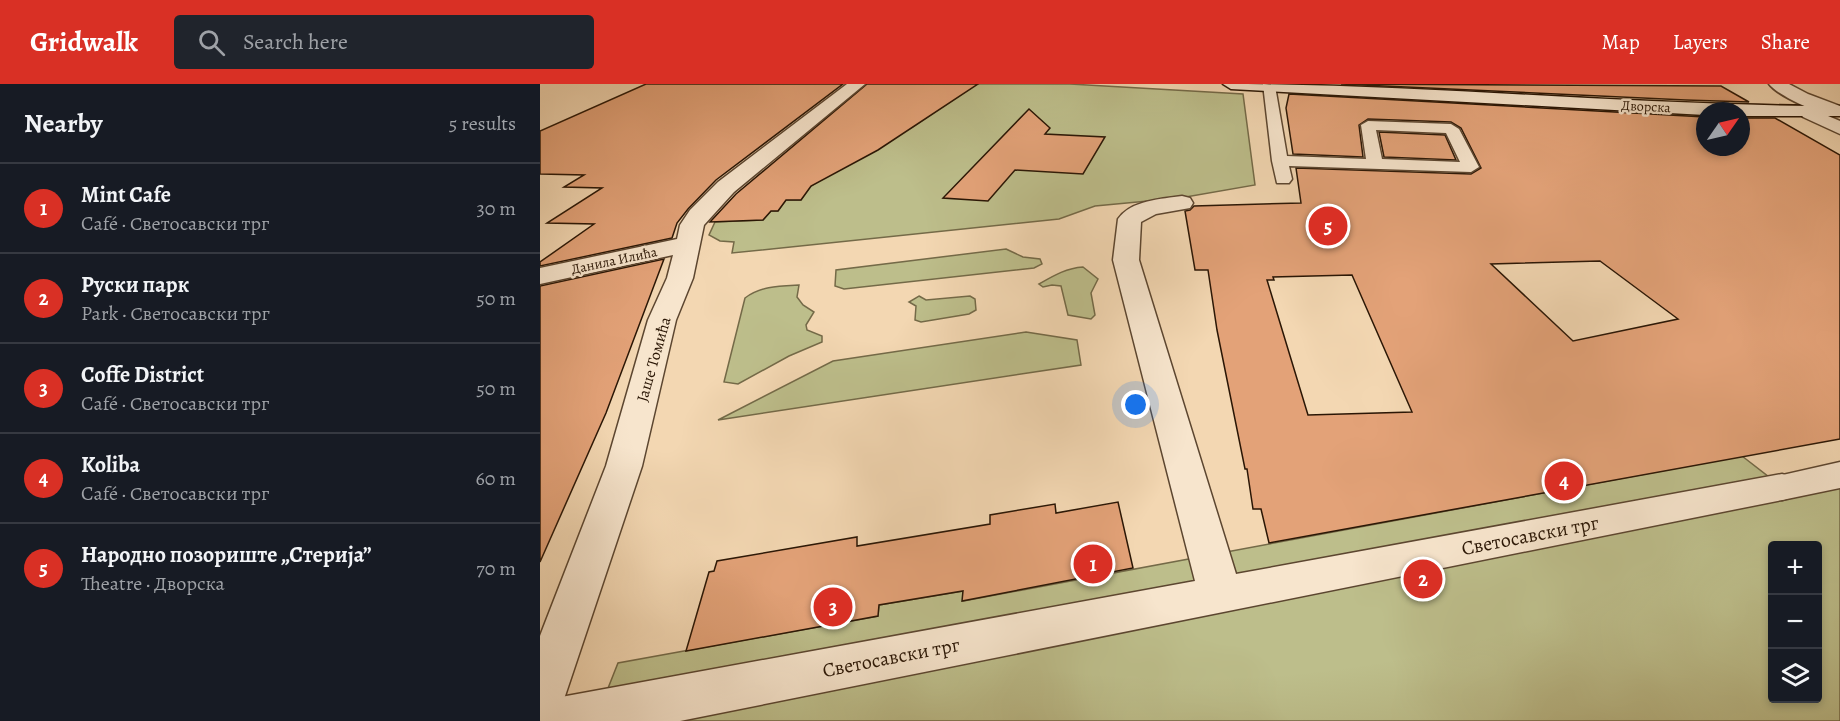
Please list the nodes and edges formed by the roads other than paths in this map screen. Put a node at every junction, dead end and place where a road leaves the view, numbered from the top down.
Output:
1 (857, 84) edge
2 (1231, 84) edge
3 (1777, 84) edge
4 (1268, 86) junction
5 (1696, 109) edge
6 (1750, 111) edge
7 (1839, 117) edge
8 (1280, 161) junction
9 (1375, 164) junction
10 (1283, 179) dead end
11 (1182, 203) dead end
12 (688, 244) junction
13 (540, 276) edge
14 (1840, 476) edge
15 (1220, 593) junction
16 (540, 699) edge
17 (561, 721) edge

1 - 12 street, Јаше Томића
2 - 4 street, Дворска
3 - 7 street
4 - 5 street, Дворска
4 - 8 lane
6 - 7 street, Дворска
8 - 9 lane
8 - 10 lane
9 - 9 lane
11 - 15 street
12 - 13 street, Данила Илића
12 - 16 street, Јаше Томића
14 - 15 street, Светосавски трг
15 - 17 street, Светосавски трг

